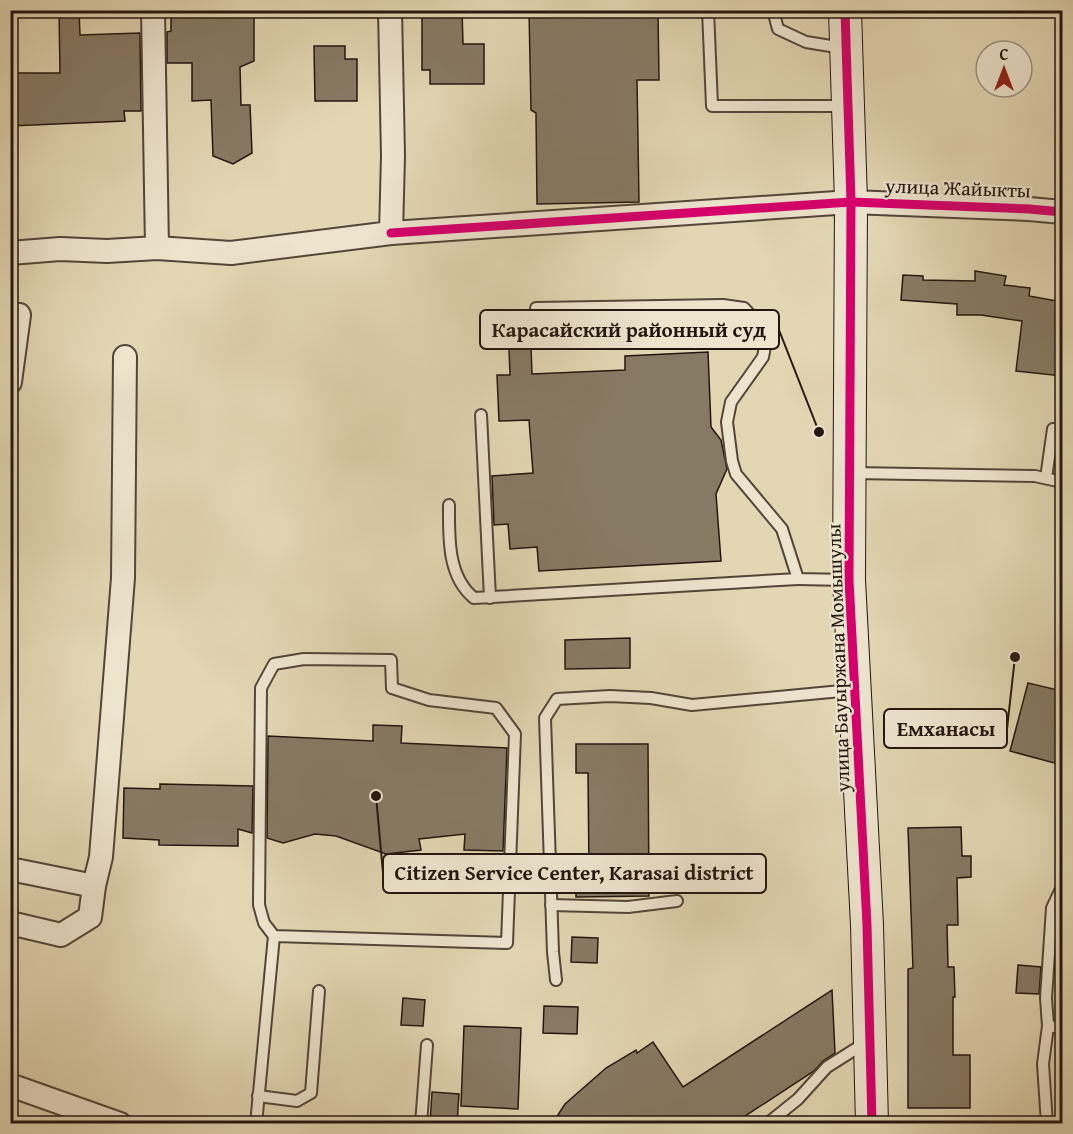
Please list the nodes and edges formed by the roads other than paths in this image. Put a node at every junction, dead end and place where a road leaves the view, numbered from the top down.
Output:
1 (153, 10) edge
2 (390, 10) edge
3 (708, 10) edge
4 (773, 10) edge
5 (845, 10) edge
6 (846, 49) junction
7 (848, 106) junction
8 (852, 202) junction
9 (1062, 212) edge
10 (391, 233) junction
11 (157, 248) junction
12 (10, 253) edge
13 (536, 308) dead end
14 (19, 315) dead end
15 (125, 357) dead end
16 (10, 382) edge
17 (482, 415) dead end
18 (1062, 430) edge
19 (851, 472) junction
20 (1046, 478) junction
21 (1062, 482) edge
22 (449, 506) dead end
23 (798, 579) junction
24 (849, 580) junction
25 (490, 598) junction
26 (855, 689) junction
27 (10, 869) edge
28 (94, 886) junction
29 (1062, 887) edge
30 (677, 901) dead end
31 (551, 905) junction
32 (10, 923) edge
33 (274, 936) junction
34 (556, 980) dead end
35 (319, 991) dead end
36 (1048, 1026) junction
37 (1062, 1028) edge
38 (870, 1040) junction
39 (427, 1045) dead end
40 (10, 1085) edge
41 (258, 1096) junction
42 (872, 1111) edge
43 (120, 1124) edge
44 (256, 1124) edge
45 (421, 1124) edge
46 (767, 1124) edge
47 (890, 1124) edge
48 (1047, 1124) edge

1 - 11 street
2 - 10 street
3 - 7 lane
4 - 6 lane
5 - 6 street, улица Бауыржана Момышулы
6 - 7 street, улица Бауыржана Момышулы
7 - 8 street, улица Бауыржана Момышулы
8 - 9 street, улица Жайыкты
8 - 10 street, улица Жайыкты
8 - 19 street, улица Бауыржана Момышулы
10 - 11 street, улица Жайыкты
11 - 12 street, улица Жайыкты
13 - 23 lane
14 - 16 street
15 - 28 street
17 - 25 lane
18 - 20 lane
19 - 20 lane
19 - 24 street, улица Бауыржана Момышулы
20 - 21 lane
22 - 25 lane
23 - 24 lane
23 - 25 lane
24 - 26 street, улица Бауыржана Момышулы
26 - 31 lane
26 - 38 street, улица Бауыржана Момышулы
27 - 28 street
28 - 32 street
29 - 36 lane
30 - 31 lane
31 - 34 lane
33 - 33 lane
33 - 41 lane
35 - 41 lane
36 - 37 lane
36 - 48 lane
38 - 42 street, улица Бауыржана Момышулы
38 - 46 lane
39 - 45 lane
40 - 43 street
41 - 44 lane
42 - 47 street

